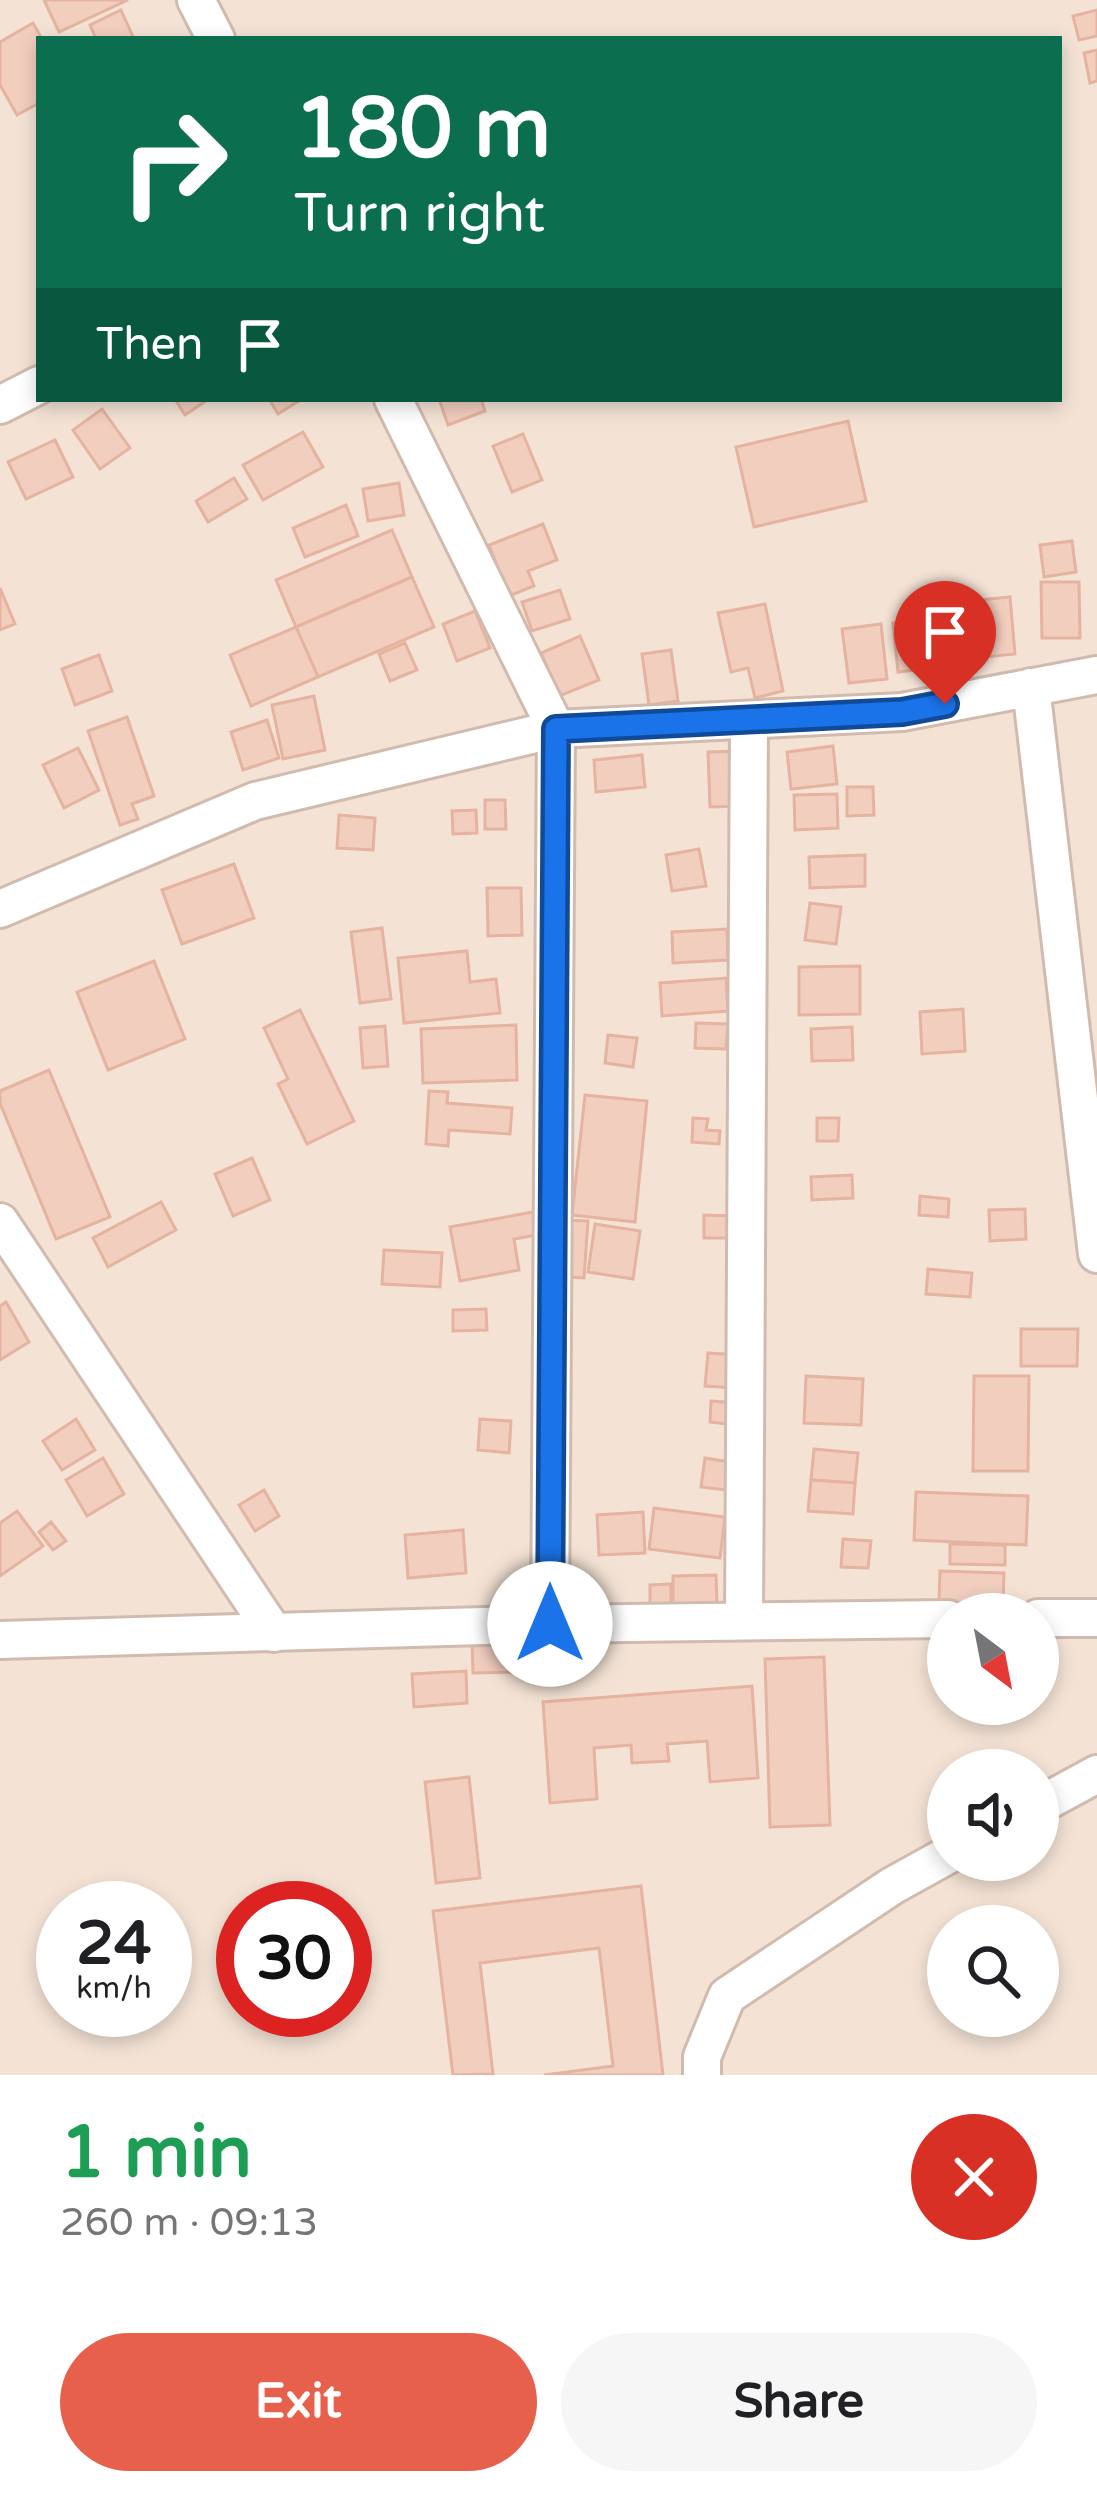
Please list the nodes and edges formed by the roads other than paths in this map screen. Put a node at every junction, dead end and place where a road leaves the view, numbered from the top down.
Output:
1 (196, 0) edge
2 (214, 36) edge
3 (36, 387) edge
4 (394, 402) edge
5 (0, 405) edge
6 (1097, 675) edge
7 (1031, 688) junction
8 (749, 720) junction
9 (556, 729) junction
10 (0, 908) edge
11 (0, 1222) edge
12 (1097, 1255) edge
13 (1059, 1618) edge
14 (1097, 1618) edge
15 (927, 1619) edge
16 (744, 1620) junction
17 (550, 1624) junction
18 (274, 1633) junction
19 (0, 1640) edge
20 (1097, 1774) edge
21 (1059, 1795) edge
22 (927, 1867) edge
23 (702, 2075) edge

1 - 2 street
3 - 5 street
4 - 9 street
6 - 7 street
7 - 8 street
7 - 12 street
8 - 9 street
8 - 16 street
9 - 10 street
9 - 17 street
11 - 18 street
13 - 14 street
15 - 16 street
16 - 17 street
17 - 18 street
18 - 19 street
20 - 21 street
22 - 23 street

